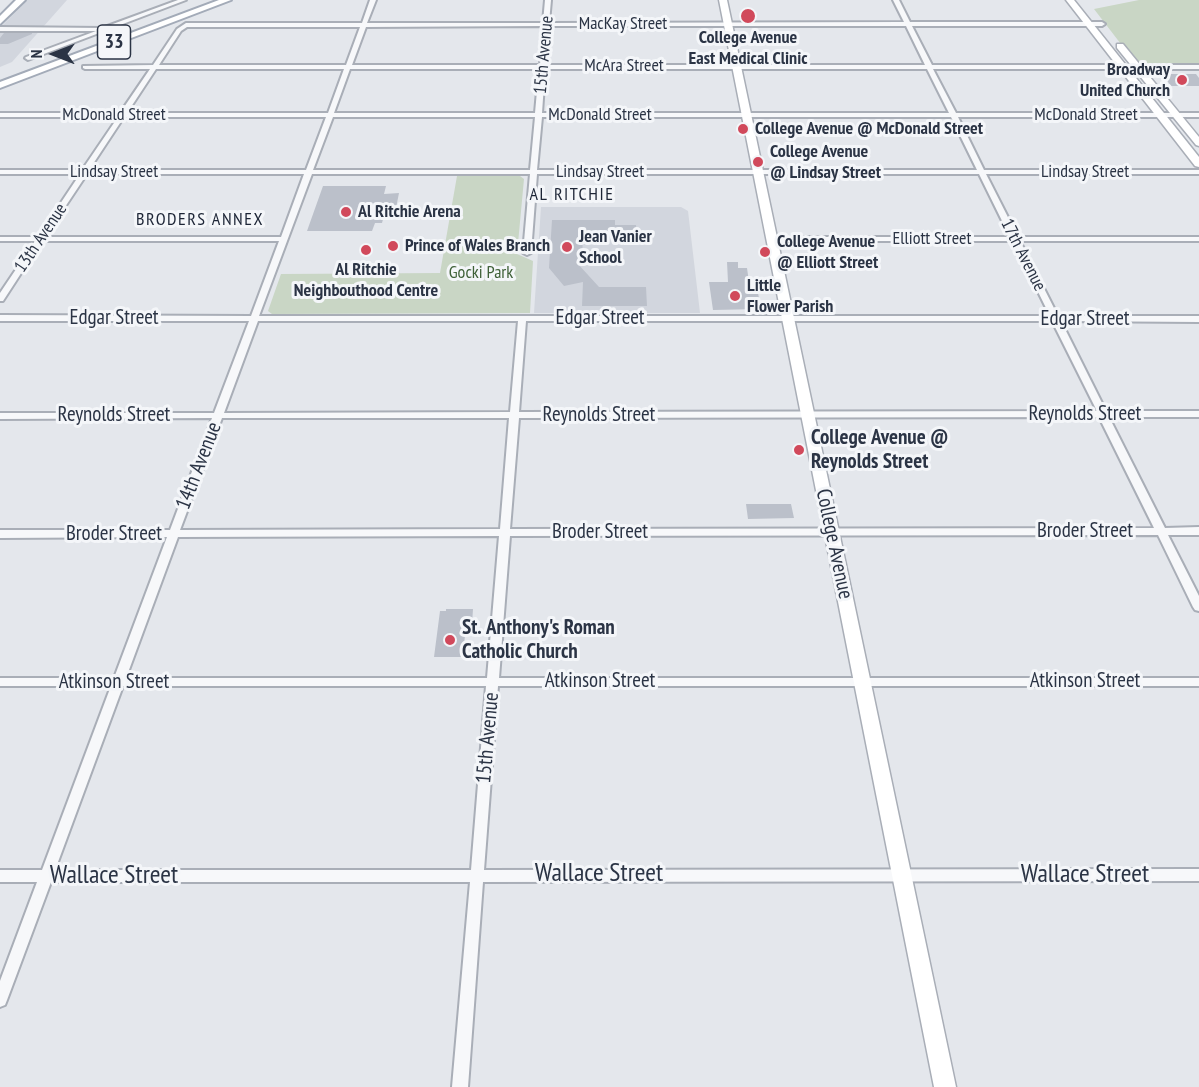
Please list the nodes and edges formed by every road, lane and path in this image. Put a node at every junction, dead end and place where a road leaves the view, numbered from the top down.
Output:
1 (21, 0) edge
2 (183, 0) edge
3 (210, 0) edge
4 (227, 0) edge
5 (373, 0) edge
6 (548, 0) edge
7 (723, 0) edge
8 (896, 0) edge
9 (1070, 0) edge
10 (0, 21) edge
11 (1096, 22) junction
12 (364, 24) junction
13 (546, 24) junction
14 (728, 24) junction
15 (908, 24) junction
16 (181, 27) joint
17 (0, 29) edge
18 (109, 29) junction
19 (1109, 33) dead end
20 (1116, 41) dead end
21 (85, 53) junction
22 (28, 58) dead end
23 (348, 66) junction
24 (543, 66) junction
25 (737, 66) junction
26 (929, 66) junction
27 (38, 67) junction
28 (84, 67) junction
29 (155, 67) junction
30 (1123, 67) junction
31 (1136, 67) junction
32 (1199, 67) edge
33 (0, 76) edge
34 (0, 85) edge
35 (0, 115) edge
36 (122, 115) junction
37 (329, 115) junction
38 (538, 115) junction
39 (747, 115) junction
40 (1176, 115) junction
41 (1199, 115) edge
42 (954, 116) junction
43 (1161, 116) junction
44 (1199, 144) edge
45 (1199, 164) edge
46 (1199, 171) edge
47 (0, 172) edge
48 (84, 172) junction
49 (308, 172) junction
50 (534, 172) junction
51 (759, 173) junction
52 (982, 173) junction
53 (282, 238) junction
54 (0, 239) edge
55 (40, 239) junction
56 (772, 239) junction
57 (1016, 239) junction
58 (1199, 239) edge
59 (527, 253) dead end
60 (0, 299) edge
61 (0, 318) edge
62 (254, 318) junction
63 (522, 318) junction
64 (788, 319) junction
65 (1055, 319) junction
66 (1199, 319) edge
67 (219, 414) junction
68 (1103, 414) junction
69 (1199, 414) edge
70 (514, 415) junction
71 (808, 415) junction
72 (0, 416) edge
73 (1161, 531) junction
74 (1199, 531) edge
75 (505, 532) junction
76 (832, 532) junction
77 (0, 534) edge
78 (173, 535) junction
79 (1199, 607) edge
80 (493, 681) junction
81 (0, 682) edge
82 (118, 682) junction
83 (1199, 682) edge
84 (862, 683) junction
85 (477, 874) junction
86 (902, 875) junction
87 (1199, 875) edge
88 (0, 876) edge
89 (44, 876) junction
90 (0, 1000) edge
91 (460, 1087) edge
92 (945, 1087) edge

1 - 10 main road
2 - 18 street
3 - 27 main road, 33
4 - 21 main road, 33
5 - 12 street, 14th Avenue
6 - 13 street, 15th Avenue
7 - 14 street, College Avenue
8 - 15 street, 17th Avenue
9 - 11 street
11 - 15 street, MacKay Street
11 - 19 street
11 - 30 street
12 - 13 street, MacKay Street
12 - 16 street, MacKay Street
12 - 23 street, 14th Avenue
13 - 14 street, MacKay Street
13 - 24 street, 15th Avenue
14 - 15 street, MacKay Street
14 - 25 street, College Avenue
15 - 26 street, 17th Avenue
16 - 29 street, 13th Avenue
17 - 18 street
18 - 22 street
20 - 31 street
21 - 27 main road, 33
21 - 28 main road
23 - 24 street, McAra Street
23 - 29 street, McAra Street
23 - 37 street, 14th Avenue
24 - 25 street, McAra Street
24 - 38 street, 15th Avenue
25 - 26 street, McAra Street
25 - 39 street, College Avenue
26 - 30 street, McAra Street
26 - 42 street, 17th Avenue
27 - 28 main road
27 - 33 main road, 33
27 - 34 main road, 33
28 - 29 street, McAra Street
29 - 36 street, 13th Avenue
30 - 31 street, McAra Street
30 - 43 street
31 - 32 street, McAra Street
31 - 40 street
35 - 36 street, McDonald Street
36 - 37 street, McDonald Street
36 - 48 street, 13th Avenue
37 - 38 street, McDonald Street
37 - 49 street, 14th Avenue
38 - 39 street, McDonald Street
38 - 50 street, 15th Avenue
39 - 42 street, McDonald Street
39 - 51 street, College Avenue
40 - 41 street, McDonald Street
40 - 43 street, McDonald Street
40 - 44 street
42 - 43 street, McDonald Street
42 - 52 street, 17th Avenue
43 - 45 street
46 - 52 street, Lindsay Street
47 - 48 street, Lindsay Street
48 - 49 street, Lindsay Street
48 - 55 street, 13th Avenue
49 - 50 street, Lindsay Street
49 - 53 street, 14th Avenue
50 - 51 street, Lindsay Street
50 - 59 street, 15th Avenue
51 - 52 street, Lindsay Street
51 - 56 street, College Avenue
52 - 57 street, 17th Avenue
53 - 55 street
53 - 62 street, 14th Avenue
54 - 55 street
55 - 60 street, 13th Avenue
56 - 57 street, Elliott Street
56 - 64 street, College Avenue
57 - 58 street, Elliott Street
57 - 65 street, 17th Avenue
61 - 62 street, Edgar Street
62 - 63 street, Edgar Street
62 - 67 street, 14th Avenue
63 - 64 street, Edgar Street
63 - 70 street, 15th Avenue
64 - 65 street, Edgar Street
64 - 71 street, College Avenue
65 - 66 street, Edgar Street
65 - 68 street, 17th Avenue
67 - 70 street, Reynolds Street
67 - 72 street, Reynolds Street
67 - 78 street, 14th Avenue
68 - 69 street, Reynolds Street
68 - 71 street, Reynolds Street
68 - 73 street, 17th Avenue
70 - 71 street, Reynolds Street
70 - 75 street, 15th Avenue
71 - 76 street, College Avenue
73 - 74 street, Broder Street
73 - 76 street, Broder Street
73 - 79 street, 17th Avenue
75 - 76 street, Broder Street
75 - 78 street, Broder Street
75 - 80 street, 15th Avenue
76 - 84 street, College Avenue
77 - 78 street, Broder Street
78 - 82 street, 14th Avenue
80 - 82 street, Atkinson Street
80 - 84 street, Atkinson Street
80 - 85 street, 15th Avenue
81 - 82 street, Atkinson Street
82 - 89 street, 14th Avenue
83 - 84 street, Atkinson Street
84 - 86 street, College Avenue
85 - 86 street, Wallace Street
85 - 89 street, Wallace Street
85 - 91 street, 15th Avenue
86 - 87 street, Wallace Street
86 - 92 street, College Avenue
88 - 89 street, Wallace Street
89 - 90 street, 14th Avenue

